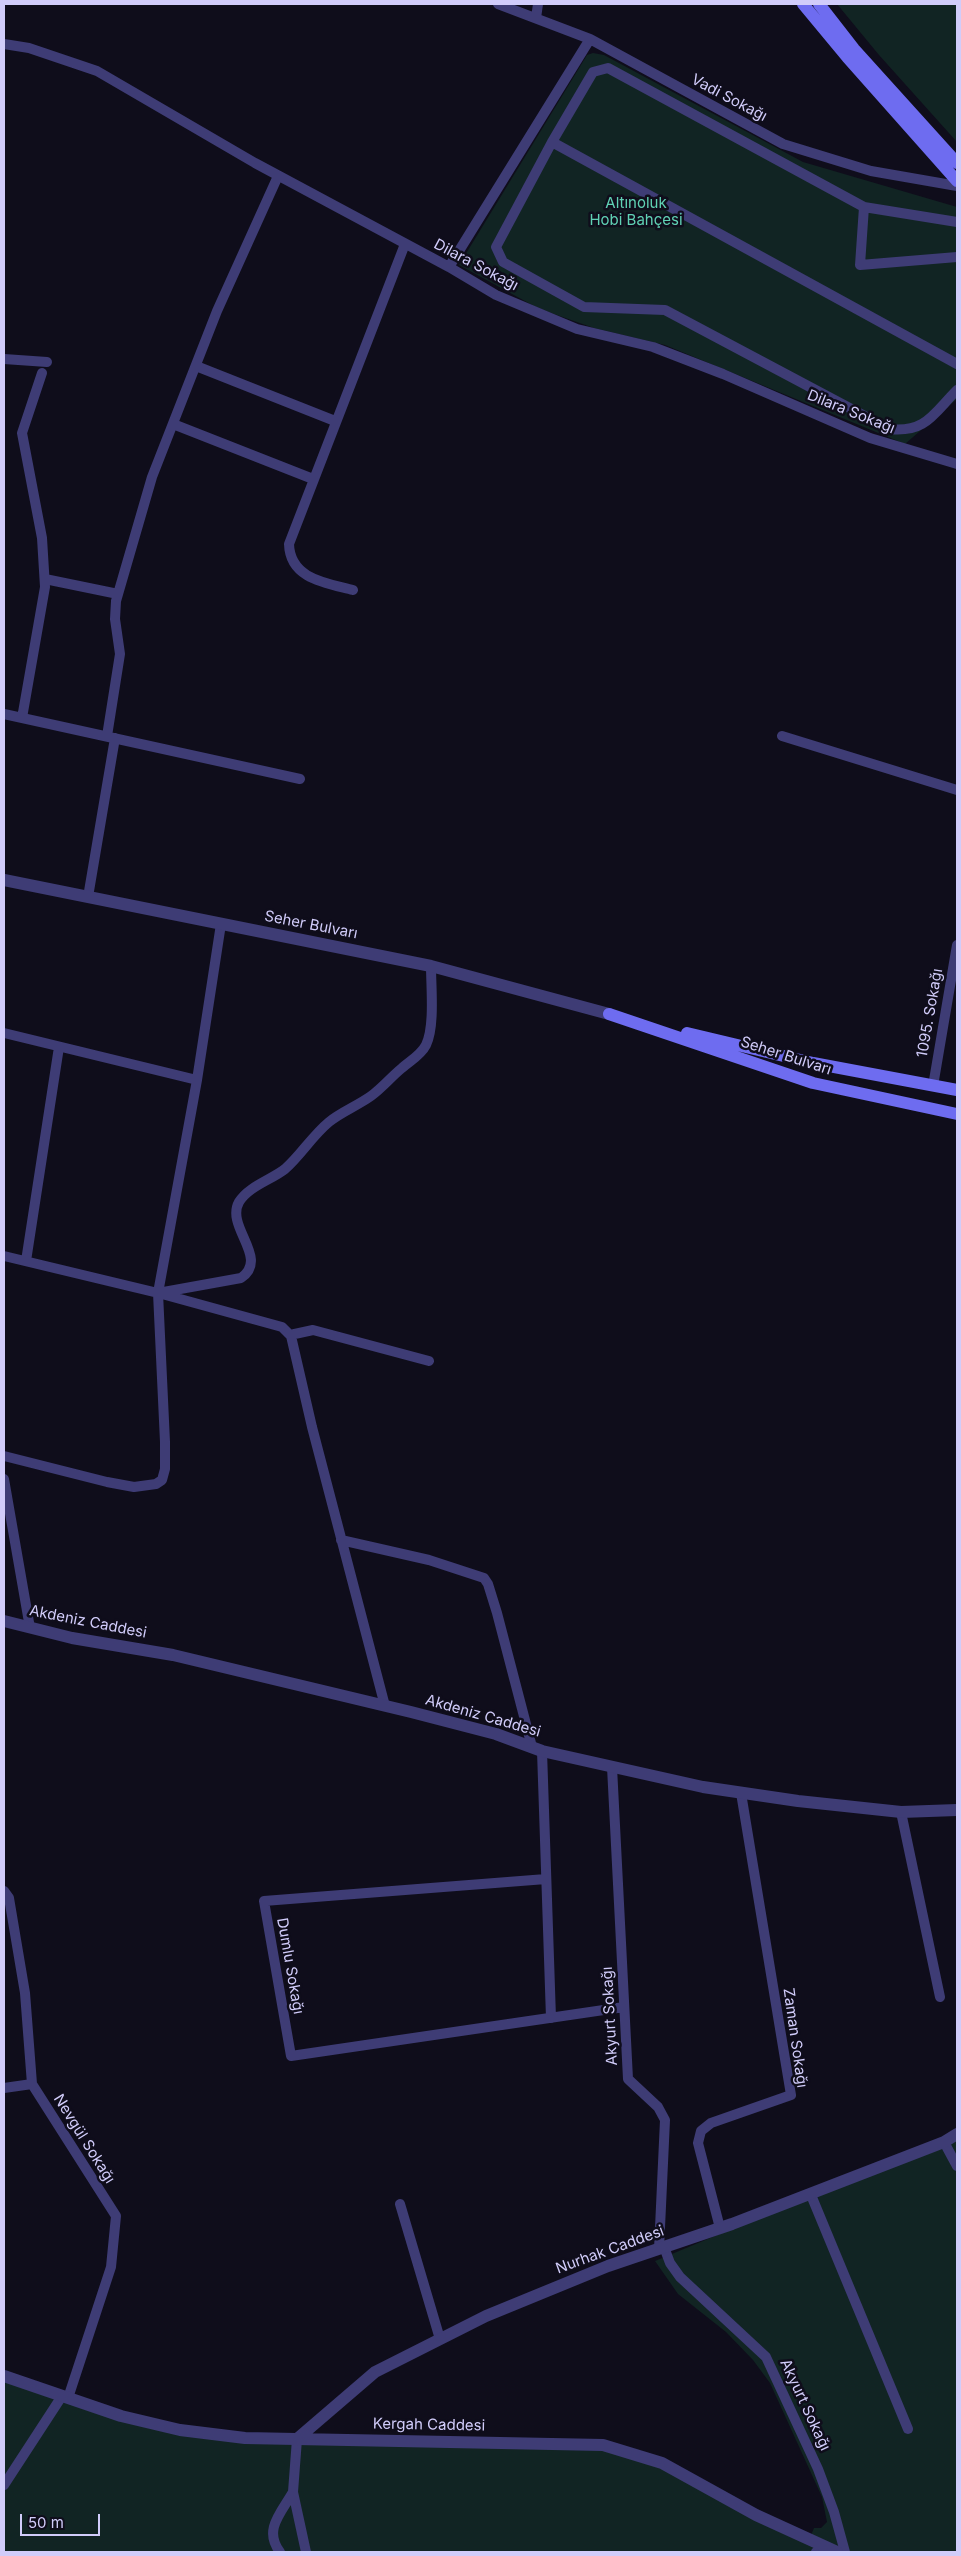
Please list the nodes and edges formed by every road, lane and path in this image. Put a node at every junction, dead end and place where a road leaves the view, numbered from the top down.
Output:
1 (498, 4) edge
2 (538, 4) edge
3 (803, 4) edge
4 (819, 4) edge
5 (536, 18) junction
6 (590, 39) junction
7 (4, 44) edge
8 (552, 142) junction
9 (957, 163) edge
10 (278, 176) junction
11 (957, 181) edge
12 (957, 186) edge
13 (864, 207) junction
14 (957, 222) edge
15 (405, 244) junction
16 (957, 257) edge
17 (449, 267) junction
18 (4, 359) edge
19 (46, 362) dead end
20 (957, 364) edge
21 (196, 366) junction
22 (42, 373) dead end
23 (957, 390) edge
24 (335, 421) junction
25 (173, 424) junction
26 (957, 464) edge
27 (314, 479) junction
28 (45, 579) junction
29 (353, 590) dead end
30 (118, 594) junction
31 (4, 714) edge
32 (22, 718) junction
33 (782, 736) dead end
34 (111, 737) junction
35 (300, 780) dead end
36 (957, 790) edge
37 (4, 880) edge
38 (88, 897) junction
39 (220, 924) junction
40 (957, 945) edge
41 (431, 966) junction
42 (609, 1014) junction
43 (4, 1034) edge
44 (59, 1047) junction
45 (196, 1080) junction
46 (933, 1086) junction
47 (957, 1090) edge
48 (957, 1114) edge
49 (4, 1256) edge
50 (26, 1261) junction
51 (158, 1293) junction
52 (290, 1335) junction
53 (429, 1361) dead end
54 (4, 1456) edge
55 (4, 1479) edge
56 (342, 1540) junction
57 (4, 1622) edge
58 (30, 1628) junction
59 (385, 1706) junction
60 (537, 1749) junction
61 (612, 1768) junction
62 (741, 1793) junction
63 (957, 1810) edge
64 (901, 1812) junction
65 (546, 1879) junction
66 (4, 1891) edge
67 (940, 1997) dead end
68 (624, 2007) junction
69 (551, 2018) junction
70 (32, 2084) junction
71 (4, 2088) edge
72 (957, 2134) edge
73 (944, 2142) junction
74 (957, 2166) edge
75 (811, 2194) junction
76 (400, 2204) dead end
77 (720, 2228) junction
78 (662, 2248) junction
79 (440, 2339) junction
80 (4, 2376) edge
81 (65, 2398) junction
82 (908, 2429) dead end
83 (297, 2439) junction
84 (4, 2485) edge
85 (293, 2492) junction
86 (827, 2551) edge
87 (280, 2552) edge
88 (306, 2552) edge
89 (845, 2552) edge

1 - 5 street, Vadi Sokağı
2 - 5 street
3 - 11 main road
4 - 9 main road
5 - 6 street, Vadi Sokağı
6 - 12 street, Vadi Sokağı
6 - 17 street
7 - 10 street, Dilara Sokağı
8 - 13 street
8 - 20 street
8 - 23 street
10 - 15 street, Dilara Sokağı
10 - 21 street
13 - 14 street
13 - 16 street
15 - 17 street, Dilara Sokağı
15 - 24 street
17 - 26 street, Dilara Sokağı
18 - 19 street
21 - 24 street
21 - 25 street
22 - 28 street
24 - 27 street
25 - 27 street
25 - 30 street
27 - 29 street
28 - 30 street
28 - 32 street
30 - 34 street
31 - 32 street
32 - 34 street
33 - 36 street
34 - 35 street
34 - 38 street
37 - 38 street, Seher Bulvarı
38 - 39 street, Seher Bulvarı
39 - 41 street, Seher Bulvarı
39 - 45 street
40 - 46 street, 1095. Sokağı
41 - 42 street, Seher Bulvarı
41 - 51 street
42 - 46 main road, Seher Bulvarı
42 - 48 main road, Seher Bulvarı
43 - 44 street
44 - 45 street
44 - 50 street
45 - 51 street
46 - 47 main road, Seher Bulvarı
49 - 50 street
50 - 51 street
51 - 52 street
51 - 54 street
52 - 53 street
52 - 56 street
55 - 58 street
56 - 59 street
56 - 60 street
57 - 58 street, Akdeniz Caddesi
58 - 59 street, Akdeniz Caddesi
59 - 60 street, Akdeniz Caddesi
60 - 61 street, Akdeniz Caddesi
60 - 65 street
61 - 62 street, Akdeniz Caddesi
61 - 68 street, Akyurt Sokağı
62 - 64 street, Akdeniz Caddesi
62 - 77 street, Zaman Sokağı
63 - 64 street, Akdeniz Caddesi
64 - 67 street
65 - 69 street
65 - 69 street, Dumlu Sokağı
66 - 70 street, Nevgül Sokağı
68 - 69 street, Dumlu Sokağı
68 - 78 street, Akyurt Sokağı
70 - 71 street
70 - 81 street, Nevgül Sokağı
72 - 73 street, Nurhak Caddesi
73 - 74 street
73 - 75 street, Nurhak Caddesi
75 - 77 street, Nurhak Caddesi
75 - 82 street
76 - 79 street
77 - 78 street, Nurhak Caddesi
78 - 79 street, Nurhak Caddesi
78 - 89 street, Akyurt Sokağı
79 - 83 street, Nurhak Caddesi
80 - 81 street, Kergah Caddesi
81 - 83 street, Kergah Caddesi
81 - 84 street, Nevgül Sokağı
83 - 85 street
83 - 86 street, Kergah Caddesi
85 - 87 street
85 - 88 street

